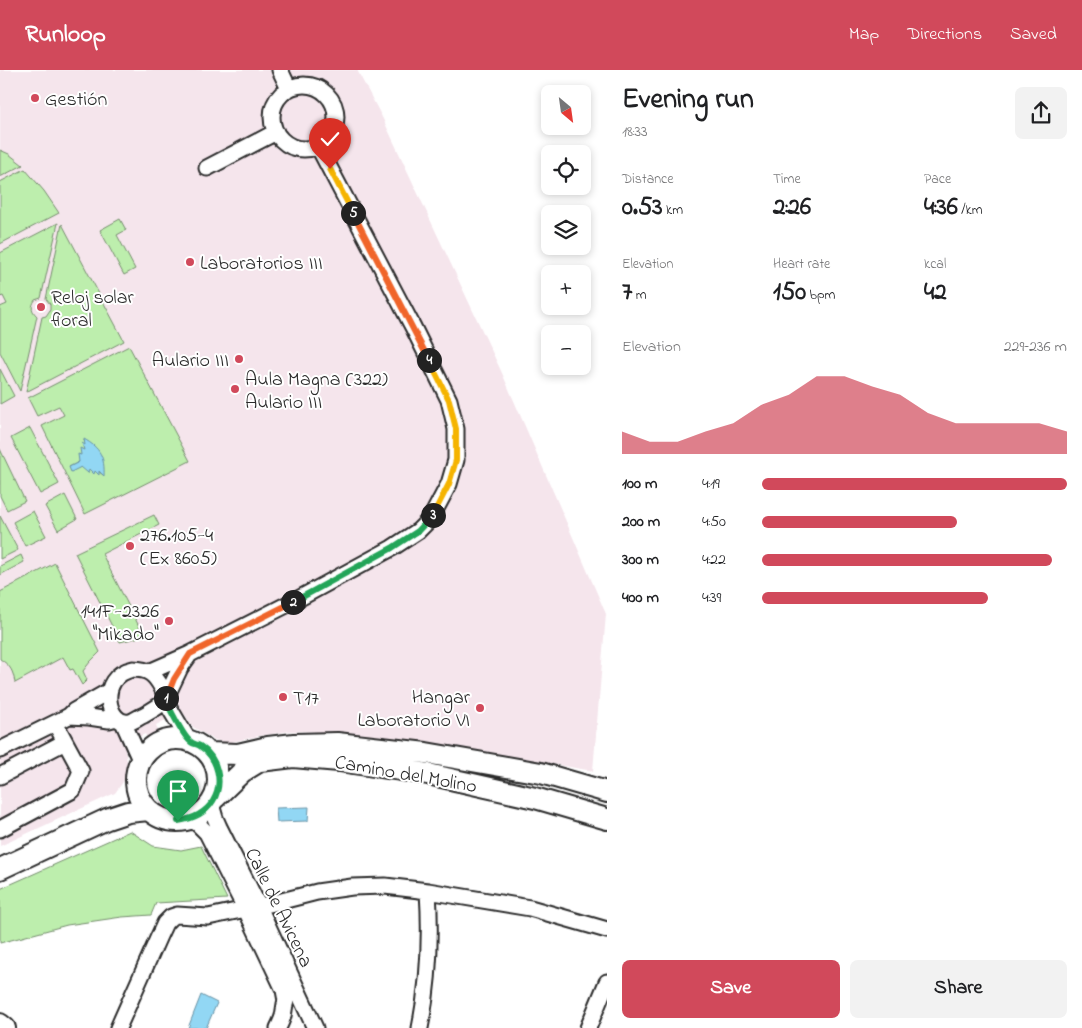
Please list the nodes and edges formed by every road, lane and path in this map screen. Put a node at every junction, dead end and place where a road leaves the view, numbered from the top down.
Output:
1 (280, 70) edge
2 (289, 88) junction
3 (276, 132) junction
4 (318, 146) junction
5 (207, 168) dead end
6 (190, 654) junction
7 (149, 672) junction
8 (109, 692) junction
9 (166, 697) junction
10 (69, 716) junction
11 (120, 720) junction
12 (55, 723) junction
13 (189, 741) junction
14 (65, 742) junction
15 (0, 750) edge
16 (208, 753) junction
17 (141, 762) junction
18 (0, 776) edge
19 (137, 785) junction
20 (607, 792) edge
21 (213, 801) junction
22 (149, 810) junction
23 (188, 820) junction
24 (607, 820) edge
25 (0, 829) edge
26 (0, 856) edge
27 (0, 869) edge
28 (428, 891) junction
29 (252, 908) junction
30 (607, 930) edge
31 (607, 982) edge
32 (301, 997) junction
33 (286, 1001) junction
34 (0, 1024) edge
35 (5, 1028) edge
36 (118, 1028) edge
37 (278, 1028) edge
38 (316, 1028) edge
39 (420, 1028) edge
40 (588, 1028) edge

1 - 2 street
2 - 3 street
2 - 4 street
3 - 4 street
3 - 5 street
4 - 6 street
6 - 7 street
6 - 9 street
7 - 8 street
7 - 9 street
8 - 10 street
8 - 11 street
9 - 11 street
9 - 13 street
10 - 11 street
10 - 12 street
11 - 17 street
12 - 14 street
12 - 15 street
13 - 16 main road
13 - 17 main road
14 - 18 street
14 - 25 street
16 - 20 main road, Camino del Molino
16 - 21 main road
17 - 19 main road
19 - 22 main road
19 - 26 main road
21 - 23 main road
21 - 24 main road, Camino del Molino
21 - 29 street, Calle de Avicena
22 - 23 main road
22 - 27 main road
23 - 29 street
28 - 29 street
28 - 30 street
28 - 39 street
29 - 32 street, Calle de Avicena
29 - 33 street
29 - 36 street
31 - 40 street
32 - 33 street
32 - 38 street, Calle de Avicena
33 - 37 street
34 - 35 main road

